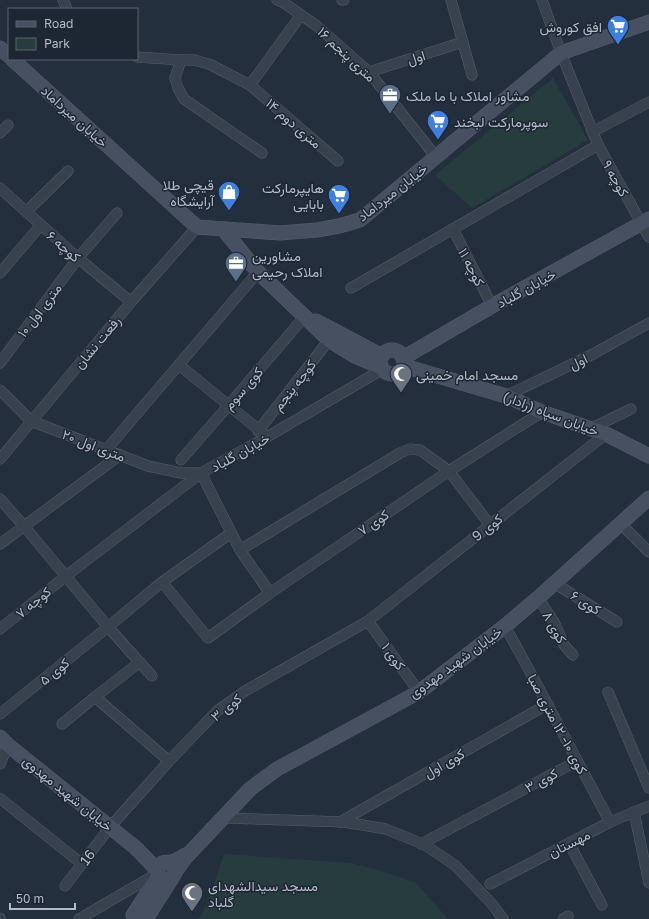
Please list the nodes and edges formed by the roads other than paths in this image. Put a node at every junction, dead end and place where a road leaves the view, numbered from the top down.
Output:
1 (277, 0) edge
2 (451, 0) edge
3 (542, 0) edge
4 (301, 15) junction
5 (649, 22) edge
6 (463, 42) junction
7 (0, 48) edge
8 (561, 53) junction
9 (8, 55) edge
10 (138, 57) edge
11 (13, 60) edge
12 (180, 60) junction
13 (369, 72) junction
14 (472, 75) dead end
15 (250, 84) junction
16 (649, 102) edge
17 (8, 125) dead end
18 (592, 132) junction
19 (0, 133) edge
20 (598, 145) junction
21 (262, 153) dead end
22 (436, 157) junction
23 (338, 161) dead end
24 (68, 171) dead end
25 (0, 188) edge
26 (27, 211) junction
27 (117, 213) dead end
28 (645, 221) edge
29 (41, 226) junction
30 (198, 227) junction
31 (223, 229) junction
32 (453, 229) junction
33 (649, 237) edge
34 (78, 258) junction
35 (258, 272) junction
36 (0, 273) edge
37 (351, 288) dead end
38 (131, 302) junction
39 (492, 306) junction
40 (305, 316) junction
41 (649, 323) edge
42 (329, 340) junction
43 (404, 362) junction
44 (0, 363) edge
45 (382, 364) junction
46 (179, 365) junction
47 (0, 390) edge
48 (506, 396) junction
49 (228, 406) junction
50 (631, 409) dead end
51 (542, 412) junction
52 (31, 422) junction
53 (590, 429) junction
54 (263, 434) junction
55 (606, 434) junction
56 (106, 450) junction
57 (120, 455) junction
58 (649, 456) edge
59 (0, 459) edge
60 (181, 460) dead end
61 (449, 471) junction
62 (201, 474) junction
63 (649, 498) edge
64 (0, 499) edge
65 (621, 524) junction
66 (490, 525) junction
67 (24, 526) junction
68 (231, 533) junction
69 (0, 544) edge
70 (240, 550) junction
71 (649, 552) edge
72 (66, 576) junction
73 (162, 582) junction
74 (554, 583) junction
75 (270, 593) junction
76 (538, 598) junction
77 (368, 621) junction
78 (617, 622) dead end
79 (505, 626) junction
80 (108, 627) junction
81 (0, 629) edge
82 (574, 655) dead end
83 (140, 662) junction
84 (152, 676) dead end
85 (419, 692) junction
86 (608, 692) dead end
87 (95, 696) junction
88 (548, 704) junction
89 (0, 714) edge
90 (62, 724) dead end
91 (3, 744) edge
92 (169, 761) junction
93 (577, 761) junction
94 (0, 764) edge
95 (649, 788) edge
96 (1, 799) dead end
97 (649, 806) edge
98 (634, 812) junction
99 (224, 818) junction
100 (340, 822) junction
101 (610, 822) junction
102 (110, 827) junction
103 (569, 843) junction
104 (421, 844) junction
105 (82, 864) junction
106 (165, 870) junction
107 (649, 883) edge
108 (490, 884) dead end
109 (65, 886) dead end
110 (602, 905) dead end
111 (138, 918) edge
112 (80, 919) edge
113 (503, 919) edge

1 - 4 street, ۱۶ متری پنجم
2 - 6 street
3 - 8 street, کوچه ۹
4 - 13 street, ۱۶ متری پنجم
4 - 15 street
5 - 8 street, خیابان میرداماد
6 - 13 street, اول
6 - 14 street
7 - 9 street
8 - 18 street, کوچه ۹
8 - 22 street, خیابان میرداماد
10 - 12 street, ۱۴ متری دوم
11 - 30 street, خیابان میرداماد
12 - 15 street, ۱۴ متری دوم
12 - 21 street
13 - 22 street, ۱۶ متری پنجم
15 - 23 street, ۱۴ متری دوم
16 - 18 street
17 - 19 street
18 - 20 street, کوچه ۹
20 - 28 street, کوچه ۹
20 - 32 street
22 - 31 street, خیابان میرداماد
24 - 26 street
25 - 26 street, کوچه ۶
26 - 29 street, کوچه ۶
27 - 34 street, ۱۰ متری اول
28 - 33 street
28 - 39 street, خیابان گلباد
29 - 34 street, کوچه ۶
29 - 36 street
30 - 31 street, خیابان میرداماد
30 - 38 street, رفعت نشان
31 - 35 street
32 - 37 street
32 - 39 street, کوچه ۱۱
34 - 38 street, کوچه ۶
34 - 44 street, ۱۰ متری اول
35 - 40 street
35 - 46 street
38 - 52 street, رفعت نشان
39 - 43 street, خیابان گلباد
40 - 42 street
40 - 45 street
40 - 49 street, کوی سوم
41 - 48 street, اول
42 - 45 street
42 - 54 street, کوچه پنجم
43 - 45 street
43 - 45 street
43 - 48 street, خیابان سپاه (رادار)
45 - 54 street, خیابان گلباد
46 - 49 street
46 - 56 street
47 - 52 street, ۲۰ متری اول
48 - 51 street, خیابان سپاه (رادار)
49 - 54 street
49 - 60 street, کوی سوم
50 - 53 street
51 - 53 street, خیابان سپاه (رادار)
51 - 61 street, کوی ۷
52 - 56 street, ۲۰ متری اول
52 - 59 street, رفعت نشان
53 - 55 street, خیابان سپاه (رادار)
54 - 62 street, خیابان گلباد
55 - 58 street, خیابان سپاه (رادار)
55 - 66 street, کوی 9
56 - 57 street, ۲۰ متری اول
57 - 62 street, ۲۰ متری اول
57 - 67 street
61 - 66 street
61 - 70 street
61 - 75 street, کوی ۷
62 - 68 street
62 - 72 street, خیابان گلباد
63 - 65 street, خیابان شهید مهدوی
64 - 67 street
65 - 71 street
65 - 74 street, خیابان شهید مهدوی
66 - 77 street, کوی 9
67 - 69 street
67 - 72 street
68 - 70 street
68 - 73 street, کوی ۵
70 - 75 street
72 - 80 street
72 - 81 street, کوچه ۷
73 - 75 street, کوی ۷
73 - 80 street, کوی ۵
74 - 76 street, خیابان شهید مهدوی
74 - 78 street, کوی ۶
76 - 79 street, خیابان شهید مهدوی
76 - 82 street, کوی ۸
77 - 85 street, کوی ۱
77 - 92 street, کوی ۳
79 - 85 street, خیابان شهید مهدوی
79 - 88 street, کوی ۱۰- ۱۲ متری صبا
80 - 83 street
80 - 89 street, کوی ۵
83 - 84 street
83 - 87 street
85 - 99 street, خیابان شهید مهدوی
86 - 95 street
87 - 90 street
87 - 92 street
88 - 93 street, کوی ۱۰- ۱۲ متری صبا
88 - 100 street, کوی اول
91 - 94 street
91 - 102 street, خیابان شهید مهدوی
92 - 102 street, کوی ۳
93 - 101 street, کوی ۱۰- ۱۲ متری صبا
93 - 104 street, کوی ۳
96 - 105 street
97 - 98 street, مهستان
98 - 101 street, مهستان
98 - 107 street
99 - 100 street
99 - 106 street, خیابان شهید مهدوی
100 - 104 street
101 - 103 street, مهستان
102 - 105 street, 16
102 - 106 street, خیابان شهید مهدوی
103 - 108 street, مهستان
103 - 110 street
104 - 113 street
105 - 109 street, 16
106 - 111 street
106 - 112 street

